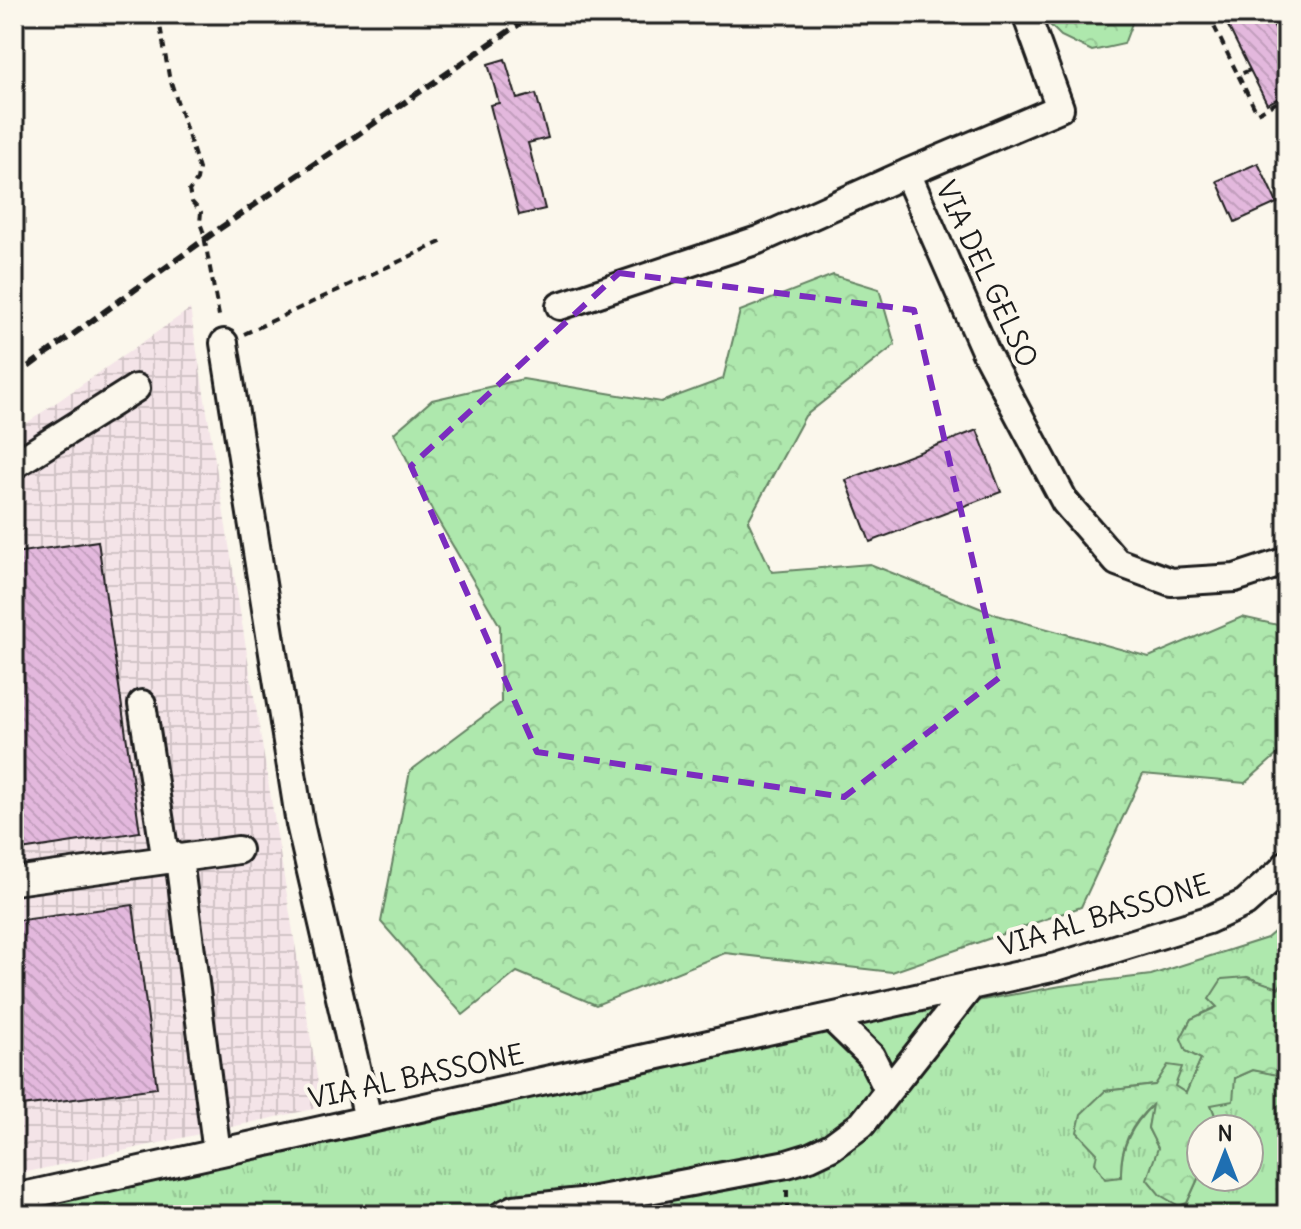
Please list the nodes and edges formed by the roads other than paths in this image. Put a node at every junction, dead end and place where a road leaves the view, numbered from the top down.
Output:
1 (1026, 14) edge
2 (907, 173) junction
3 (560, 306) dead end
4 (224, 343) road end
5 (136, 388) dead end
6 (14, 465) edge
7 (1287, 561) edge
8 (142, 704) dead end
9 (238, 850) dead end
10 (179, 859) junction
11 (1287, 864) edge
12 (14, 881) edge
13 (971, 986) junction
14 (831, 1017) junction
15 (888, 1090) junction
16 (368, 1119) junction
17 (217, 1153) junction
18 (14, 1198) edge
19 (502, 1215) edge

1 - 2 street
2 - 3 street, VIA DEL GELSO
2 - 7 street, VIA DEL GELSO
4 - 16 street
5 - 6 street
8 - 10 street
9 - 10 street
10 - 12 street
10 - 17 street
11 - 13 street, VIA AL BASSONE
13 - 14 street, VIA AL BASSONE
13 - 15 street, VIA AL BASSONE
14 - 15 street
14 - 16 street, VIA AL BASSONE
15 - 19 street, VIA AL BASSONE
16 - 17 street, VIA AL BASSONE
17 - 18 street, VIA AL BASSONE

